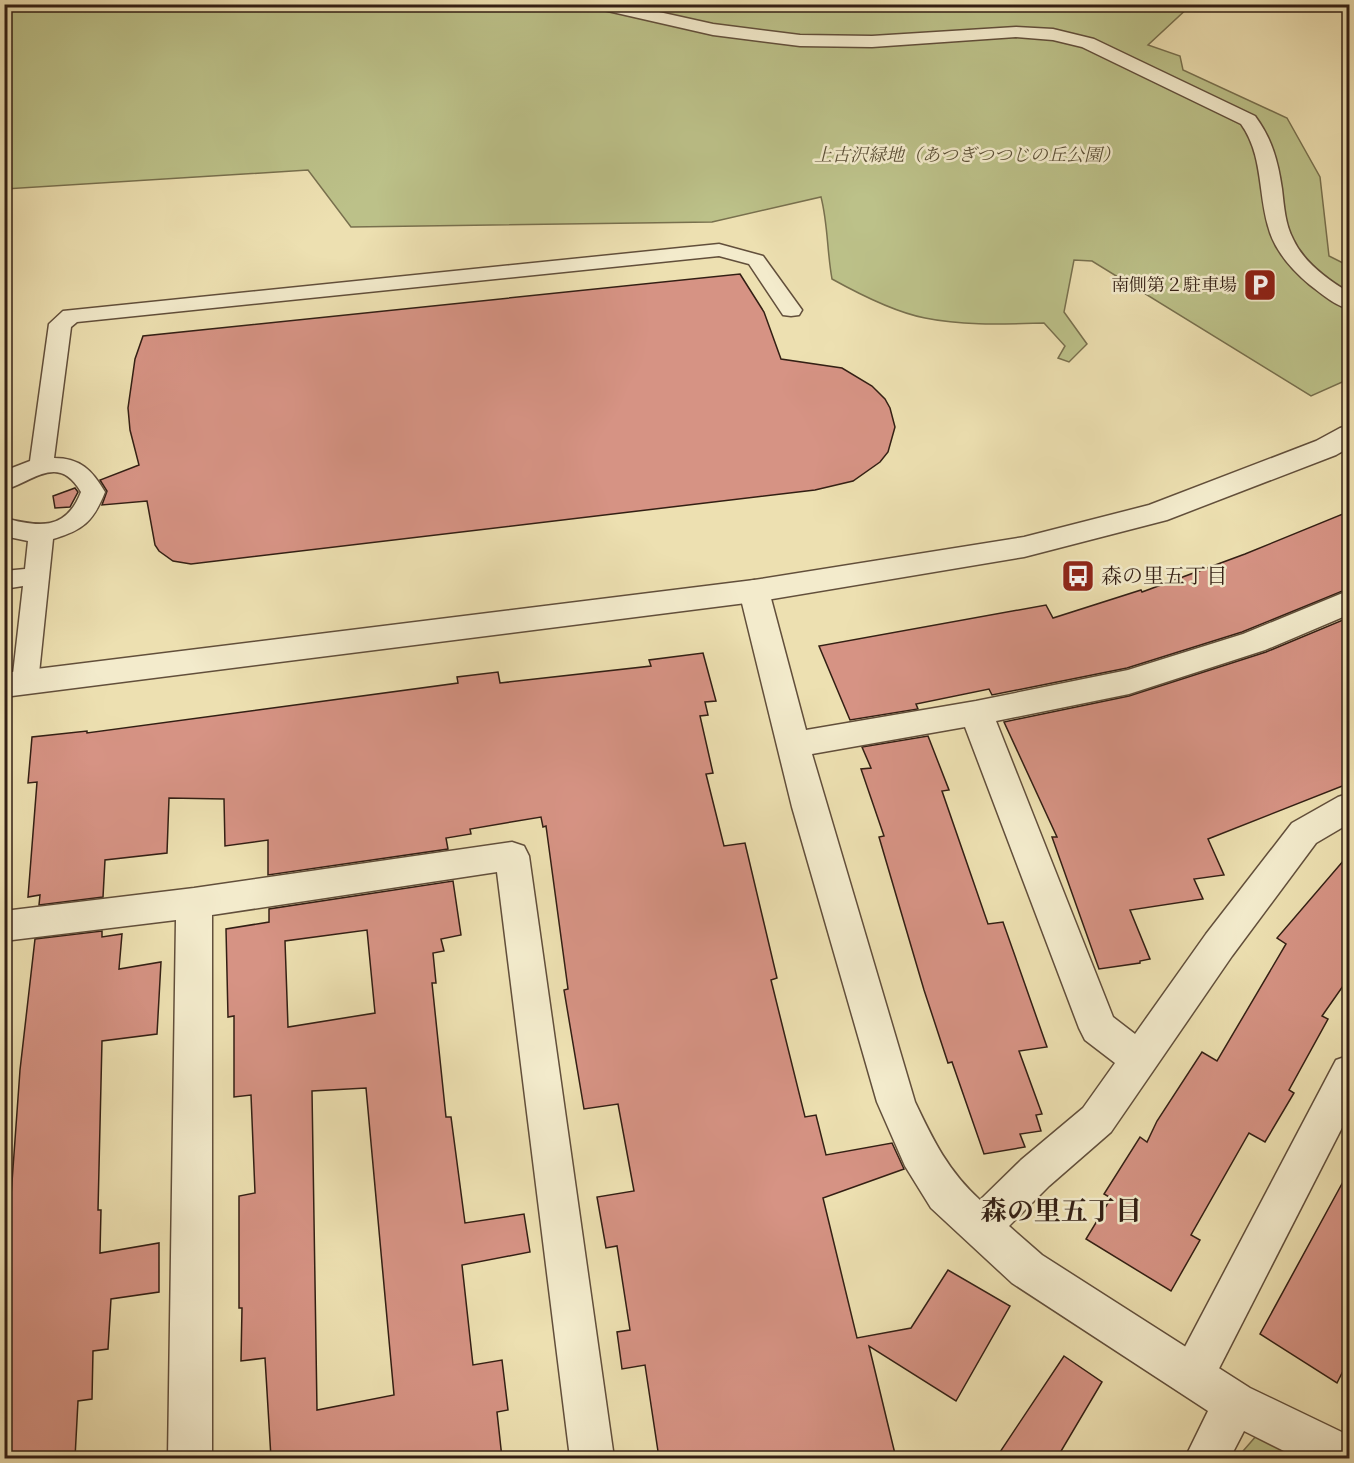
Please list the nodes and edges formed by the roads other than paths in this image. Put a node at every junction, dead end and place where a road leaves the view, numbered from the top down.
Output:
1 (599, 4) edge
2 (1350, 303) edge
3 (791, 310) dead end
4 (1350, 434) edge
5 (41, 466) junction
6 (4, 482) edge
7 (4, 526) edge
8 (41, 534) junction
9 (37, 576) junction
10 (4, 580) edge
11 (754, 591) junction
12 (1350, 601) edge
13 (15, 684) edge
14 (976, 713) junction
15 (794, 745) junction
16 (1350, 806) edge
17 (194, 903) junction
18 (4, 926) edge
19 (1139, 1059) junction
20 (1350, 1072) edge
21 (979, 1228) junction
22 (1193, 1375) junction
23 (1235, 1403) junction
24 (190, 1458) edge
25 (592, 1458) edge
26 (1206, 1458) edge
27 (1349, 1458) edge

1 - 2 lane
3 - 5 lane
4 - 11 street
5 - 6 lane
5 - 8 lane
7 - 8 lane
8 - 9 lane
9 - 10 lane
9 - 13 lane
11 - 13 street
11 - 15 street
12 - 14 street
14 - 15 street
14 - 19 street
15 - 21 street
16 - 19 street
17 - 18 street
17 - 24 street
17 - 25 street
19 - 21 street
20 - 22 street
21 - 22 street
22 - 23 street
23 - 26 street
23 - 27 street

